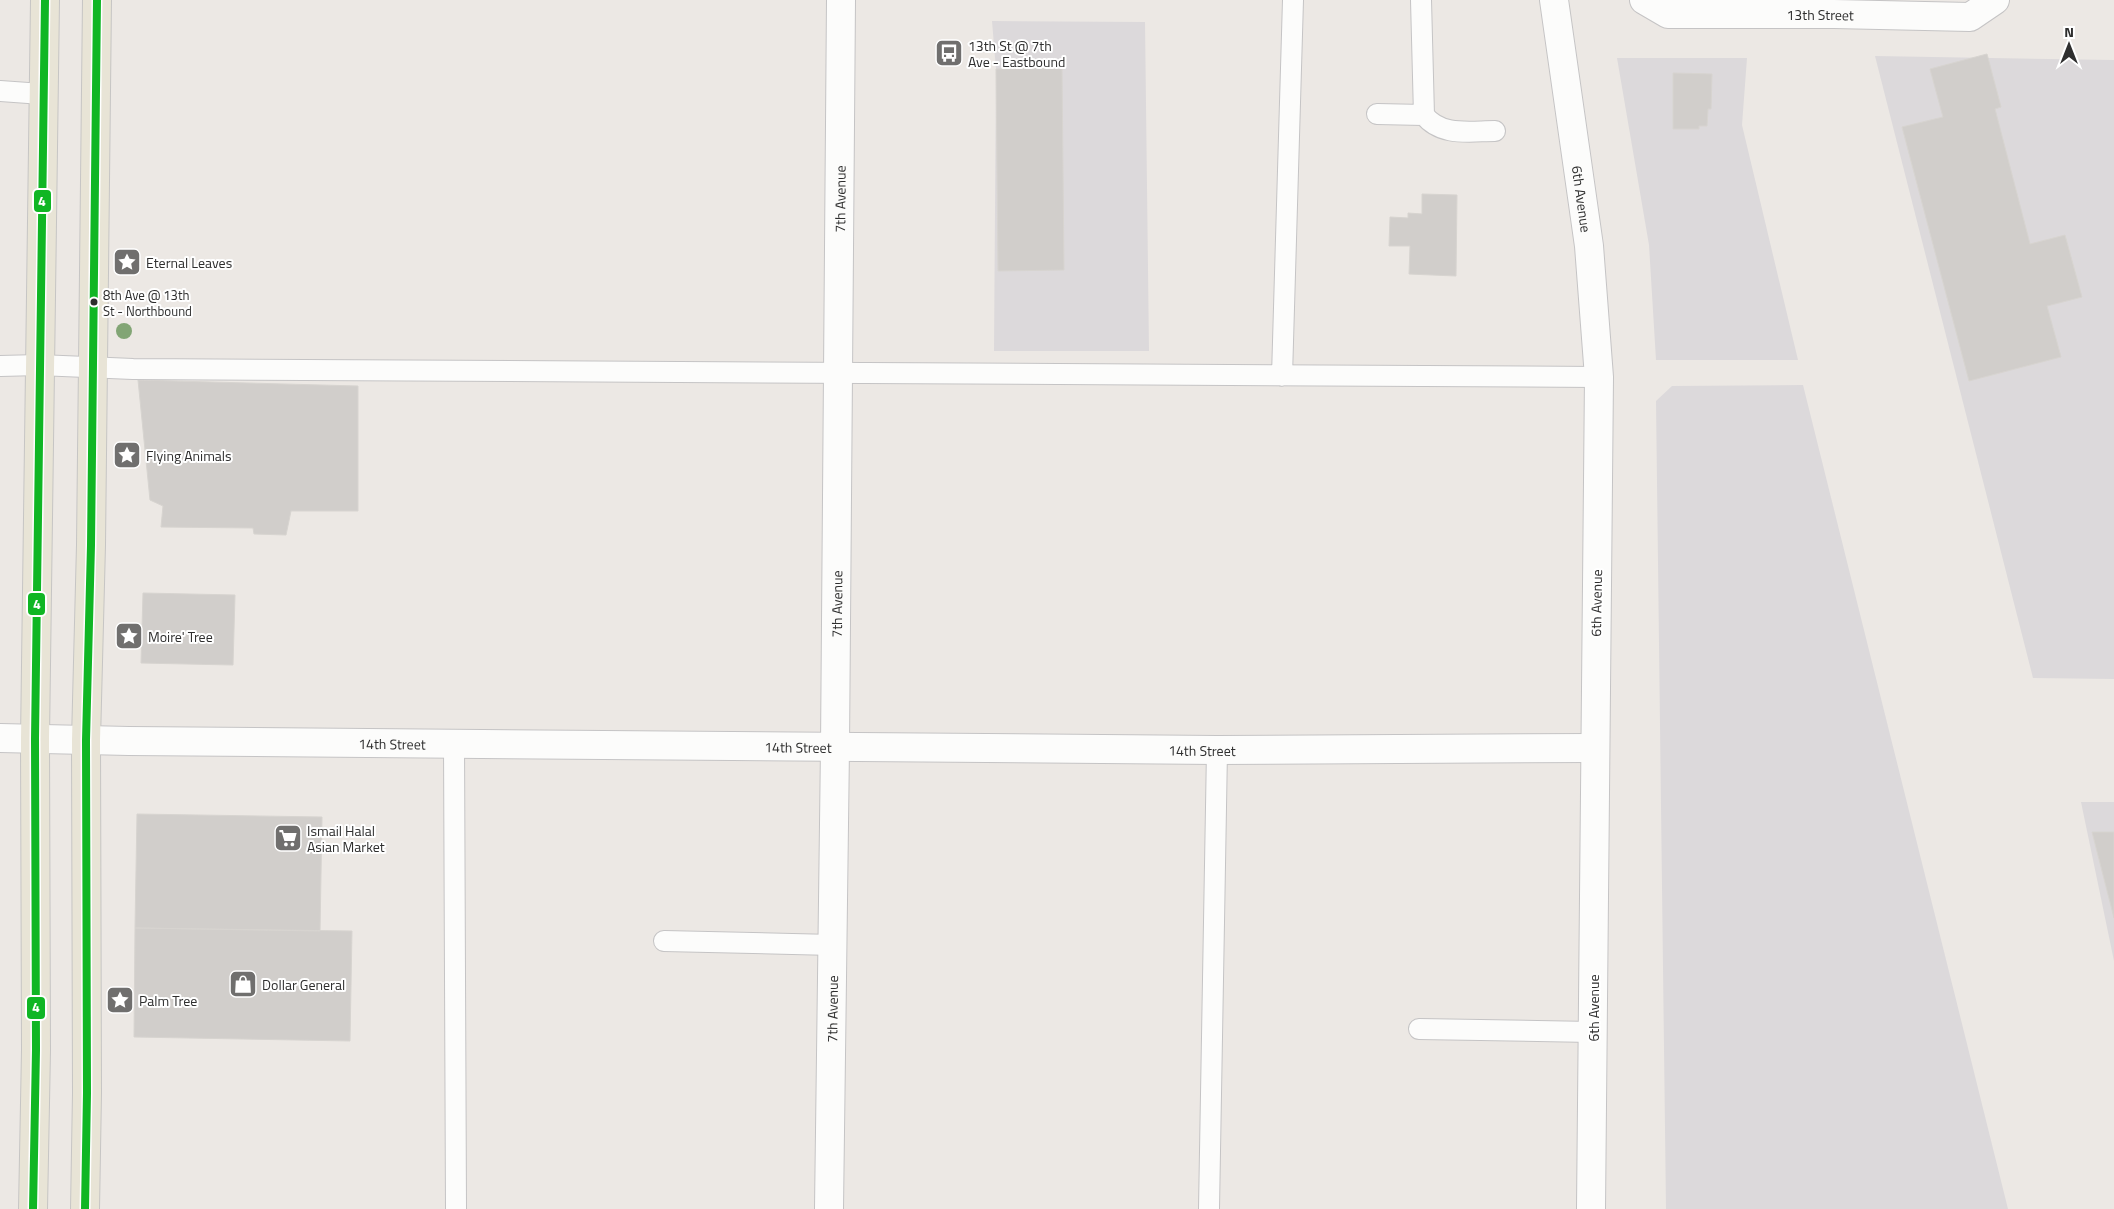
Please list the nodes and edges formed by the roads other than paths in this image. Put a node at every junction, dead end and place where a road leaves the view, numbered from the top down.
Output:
1 (45, 0) edge
2 (96, 0) edge
3 (841, 0) edge
4 (1293, 0) edge
5 (1421, 0) edge
6 (1554, 0) edge
7 (1644, 0) edge
8 (1995, 0) edge
9 (0, 91) edge
10 (42, 94) junction
11 (1378, 114) dead end
12 (1424, 115) junction
13 (1495, 131) dead end
14 (38, 365) junction
15 (0, 366) edge
16 (92, 368) junction
17 (838, 374) junction
18 (1282, 376) junction
19 (1599, 377) junction
20 (0, 738) edge
21 (35, 739) junction
22 (86, 740) junction
23 (454, 744) junction
24 (835, 747) junction
25 (1594, 748) junction
26 (1217, 750) junction
27 (664, 941) dead end
28 (833, 945) junction
29 (1419, 1029) dead end
30 (1592, 1032) junction
31 (33, 1209) edge
32 (85, 1209) edge
33 (456, 1209) edge
34 (829, 1209) edge
35 (1209, 1209) edge
36 (1591, 1209) edge

1 - 10 main road
2 - 16 main road
3 - 17 street, 7th Avenue
4 - 18 lane
5 - 12 lane
6 - 19 street, 6th Avenue
7 - 8 street, 13th Street
9 - 10 lane
10 - 14 main road
11 - 12 lane
12 - 13 lane
14 - 15 lane
14 - 16 lane
14 - 21 main road
16 - 17 lane
16 - 22 main road
17 - 18 lane
17 - 24 street, 7th Avenue
18 - 19 lane
19 - 25 street, 6th Avenue
20 - 21 street, 14th Street
21 - 22 street, 14th Street
21 - 31 main road
22 - 23 street, 14th Street
22 - 32 main road
23 - 24 street, 14th Street
23 - 33 lane
24 - 26 street, 14th Street
24 - 28 street, 7th Avenue
25 - 26 street, 14th Street
25 - 30 street, 6th Avenue
26 - 35 lane
27 - 28 lane
28 - 34 street, 7th Avenue
29 - 30 lane
30 - 36 street, 6th Avenue

